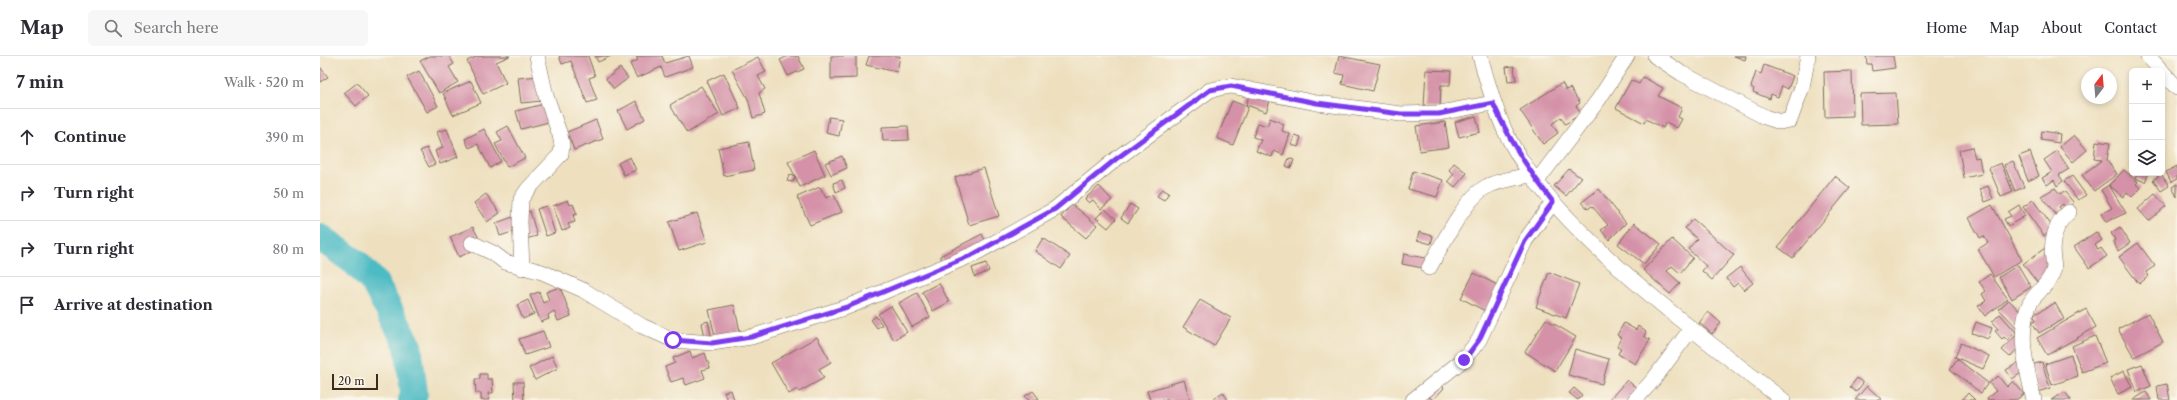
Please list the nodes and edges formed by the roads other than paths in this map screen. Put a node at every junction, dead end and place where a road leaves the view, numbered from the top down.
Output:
1 (537, 56) edge
2 (1480, 56) edge
3 (1627, 56) edge
4 (1655, 56) edge
5 (1808, 56) edge
6 (2148, 56) edge
7 (2177, 88) edge
8 (1493, 103) junction
9 (1534, 178) junction
10 (1553, 202) junction
11 (2069, 212) dead end
12 (472, 243) dead end
13 (522, 268) junction
14 (1429, 268) dead end
15 (1691, 329) junction
16 (1413, 400) edge
17 (1635, 400) edge
18 (1783, 400) edge
19 (2034, 400) edge

1 - 13 street
2 - 8 street
3 - 9 street
4 - 5 street
6 - 7 street
8 - 9 street
8 - 13 street
9 - 10 street
9 - 14 street
10 - 15 street
10 - 16 street
11 - 19 street
12 - 13 street
15 - 17 street
15 - 18 street

